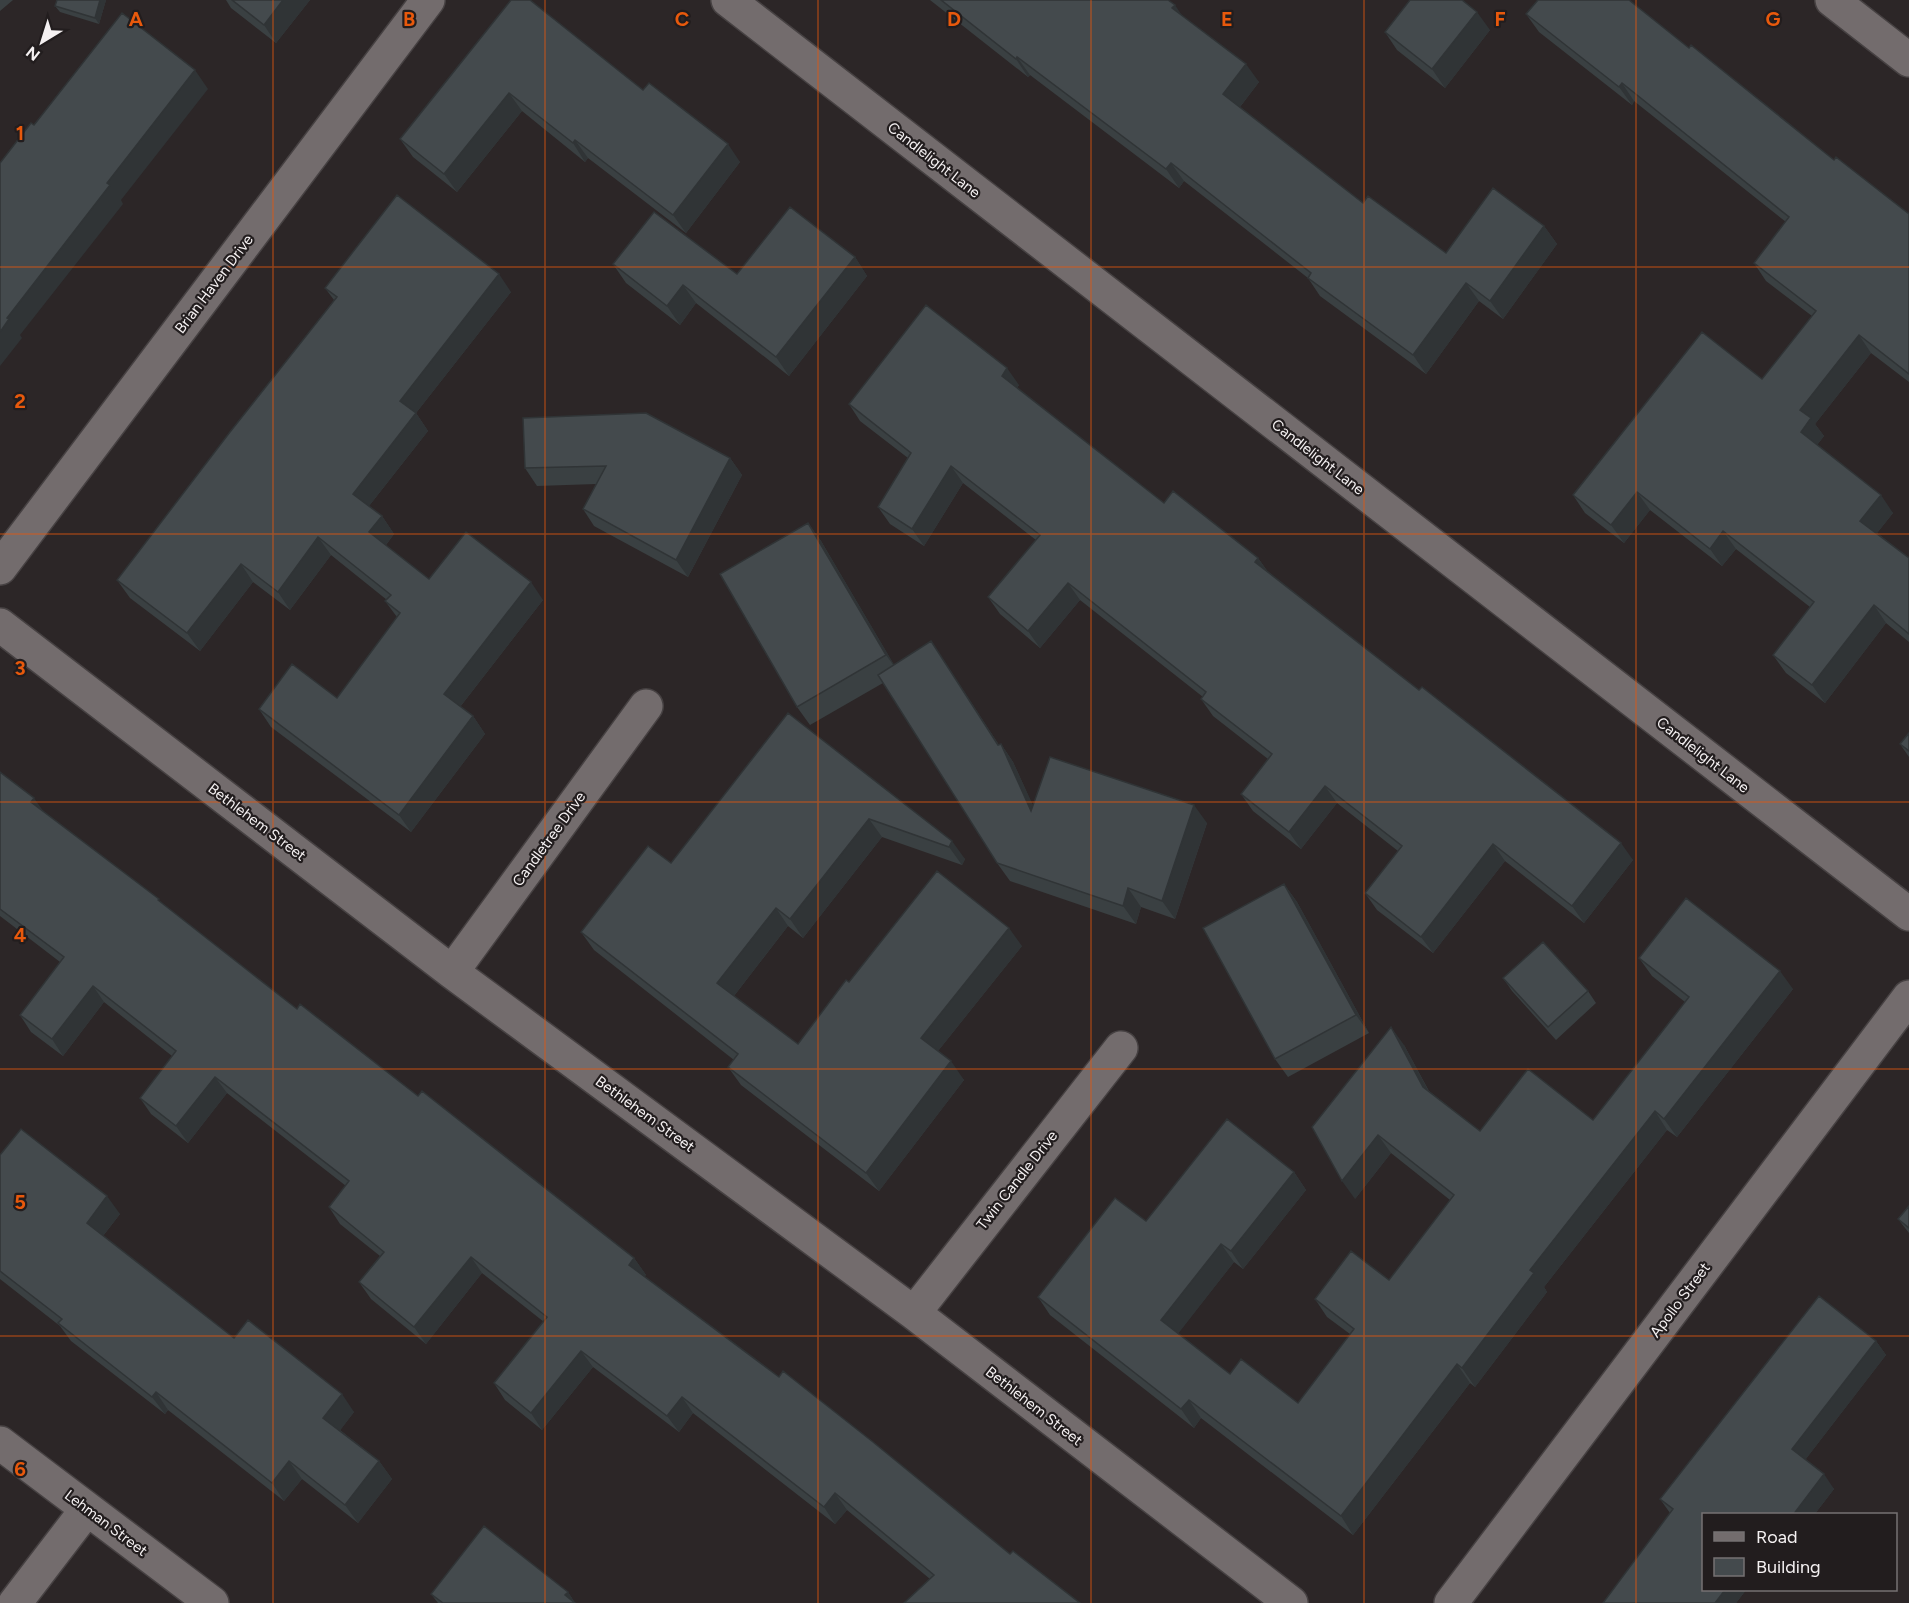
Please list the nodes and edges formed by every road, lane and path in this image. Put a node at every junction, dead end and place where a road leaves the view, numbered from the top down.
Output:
1 (428, 0) edge
2 (728, 0) edge
3 (1832, 0) edge
4 (1909, 60) edge
5 (0, 568) edge
6 (0, 625) edge
7 (646, 706) dead end
8 (1909, 914) edge
9 (452, 972) junction
10 (1909, 997) edge
11 (1121, 1048) dead end
12 (914, 1313) junction
13 (0, 1443) edge
14 (87, 1509) junction
15 (15, 1603) edge
16 (212, 1603) edge
17 (1291, 1603) edge
18 (1451, 1603) edge

1 - 5 street, Brian Haven Drive
2 - 8 street, Candlelight Lane
3 - 4 street
6 - 9 street, Bethlehem Street
7 - 9 street, Candletree Drive
9 - 12 street, Bethlehem Street
10 - 18 street, Apollo Street
11 - 12 street, Twin Candle Drive
12 - 17 street, Bethlehem Street
13 - 14 street, Lehman Street
14 - 15 street
14 - 16 street, Lehman Street

